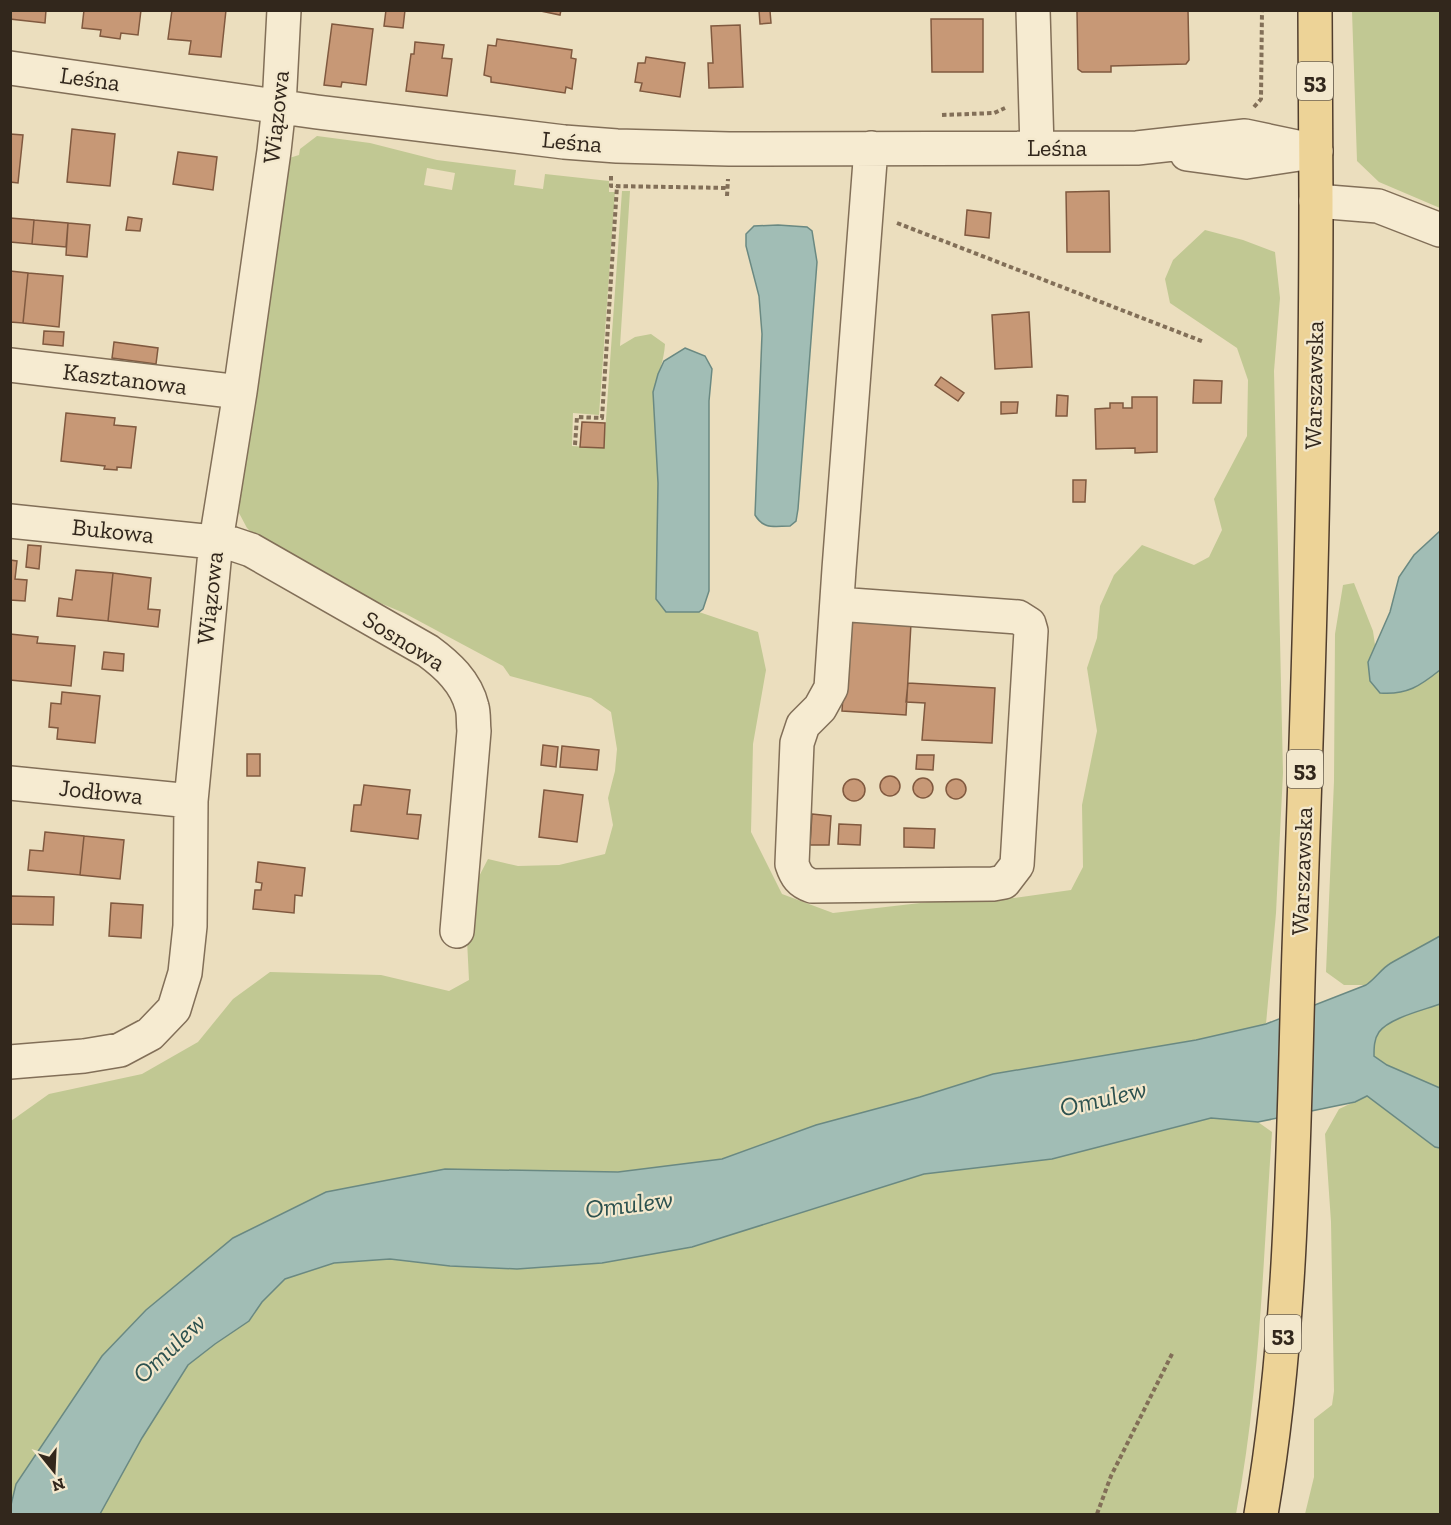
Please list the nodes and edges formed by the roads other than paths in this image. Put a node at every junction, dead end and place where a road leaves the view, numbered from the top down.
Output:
1 (284, 10) edge
2 (1033, 10) edge
3 (1315, 10) edge
4 (10, 68) edge
5 (279, 106) junction
6 (871, 148) junction
7 (1037, 148) junction
8 (1316, 151) junction
9 (1316, 201) junction
10 (1440, 230) edge
11 (10, 365) edge
12 (240, 392) junction
13 (10, 521) edge
14 (216, 541) junction
15 (837, 604) junction
16 (10, 783) edge
17 (190, 801) junction
18 (457, 931) dead end
19 (10, 1062) edge
20 (1261, 1515) edge

1 - 5 street, Wiązowa
2 - 7 street
3 - 8 main road, Warszawska / 53
4 - 5 street, Leśna
5 - 6 street, Leśna
5 - 12 street, Wiązowa
6 - 7 street, Leśna
6 - 15 street
7 - 8 street, Leśna
8 - 9 main road, Warszawska / 53
9 - 10 street
9 - 20 main road, Warszawska / 53
11 - 12 street, Kasztanowa
12 - 14 street, Wiązowa
13 - 14 street, Bukowa
14 - 17 street, Wiązowa
14 - 18 street, Sosnowa
15 - 15 street
16 - 17 street, Jodłowa
17 - 19 street, Wiązowa

